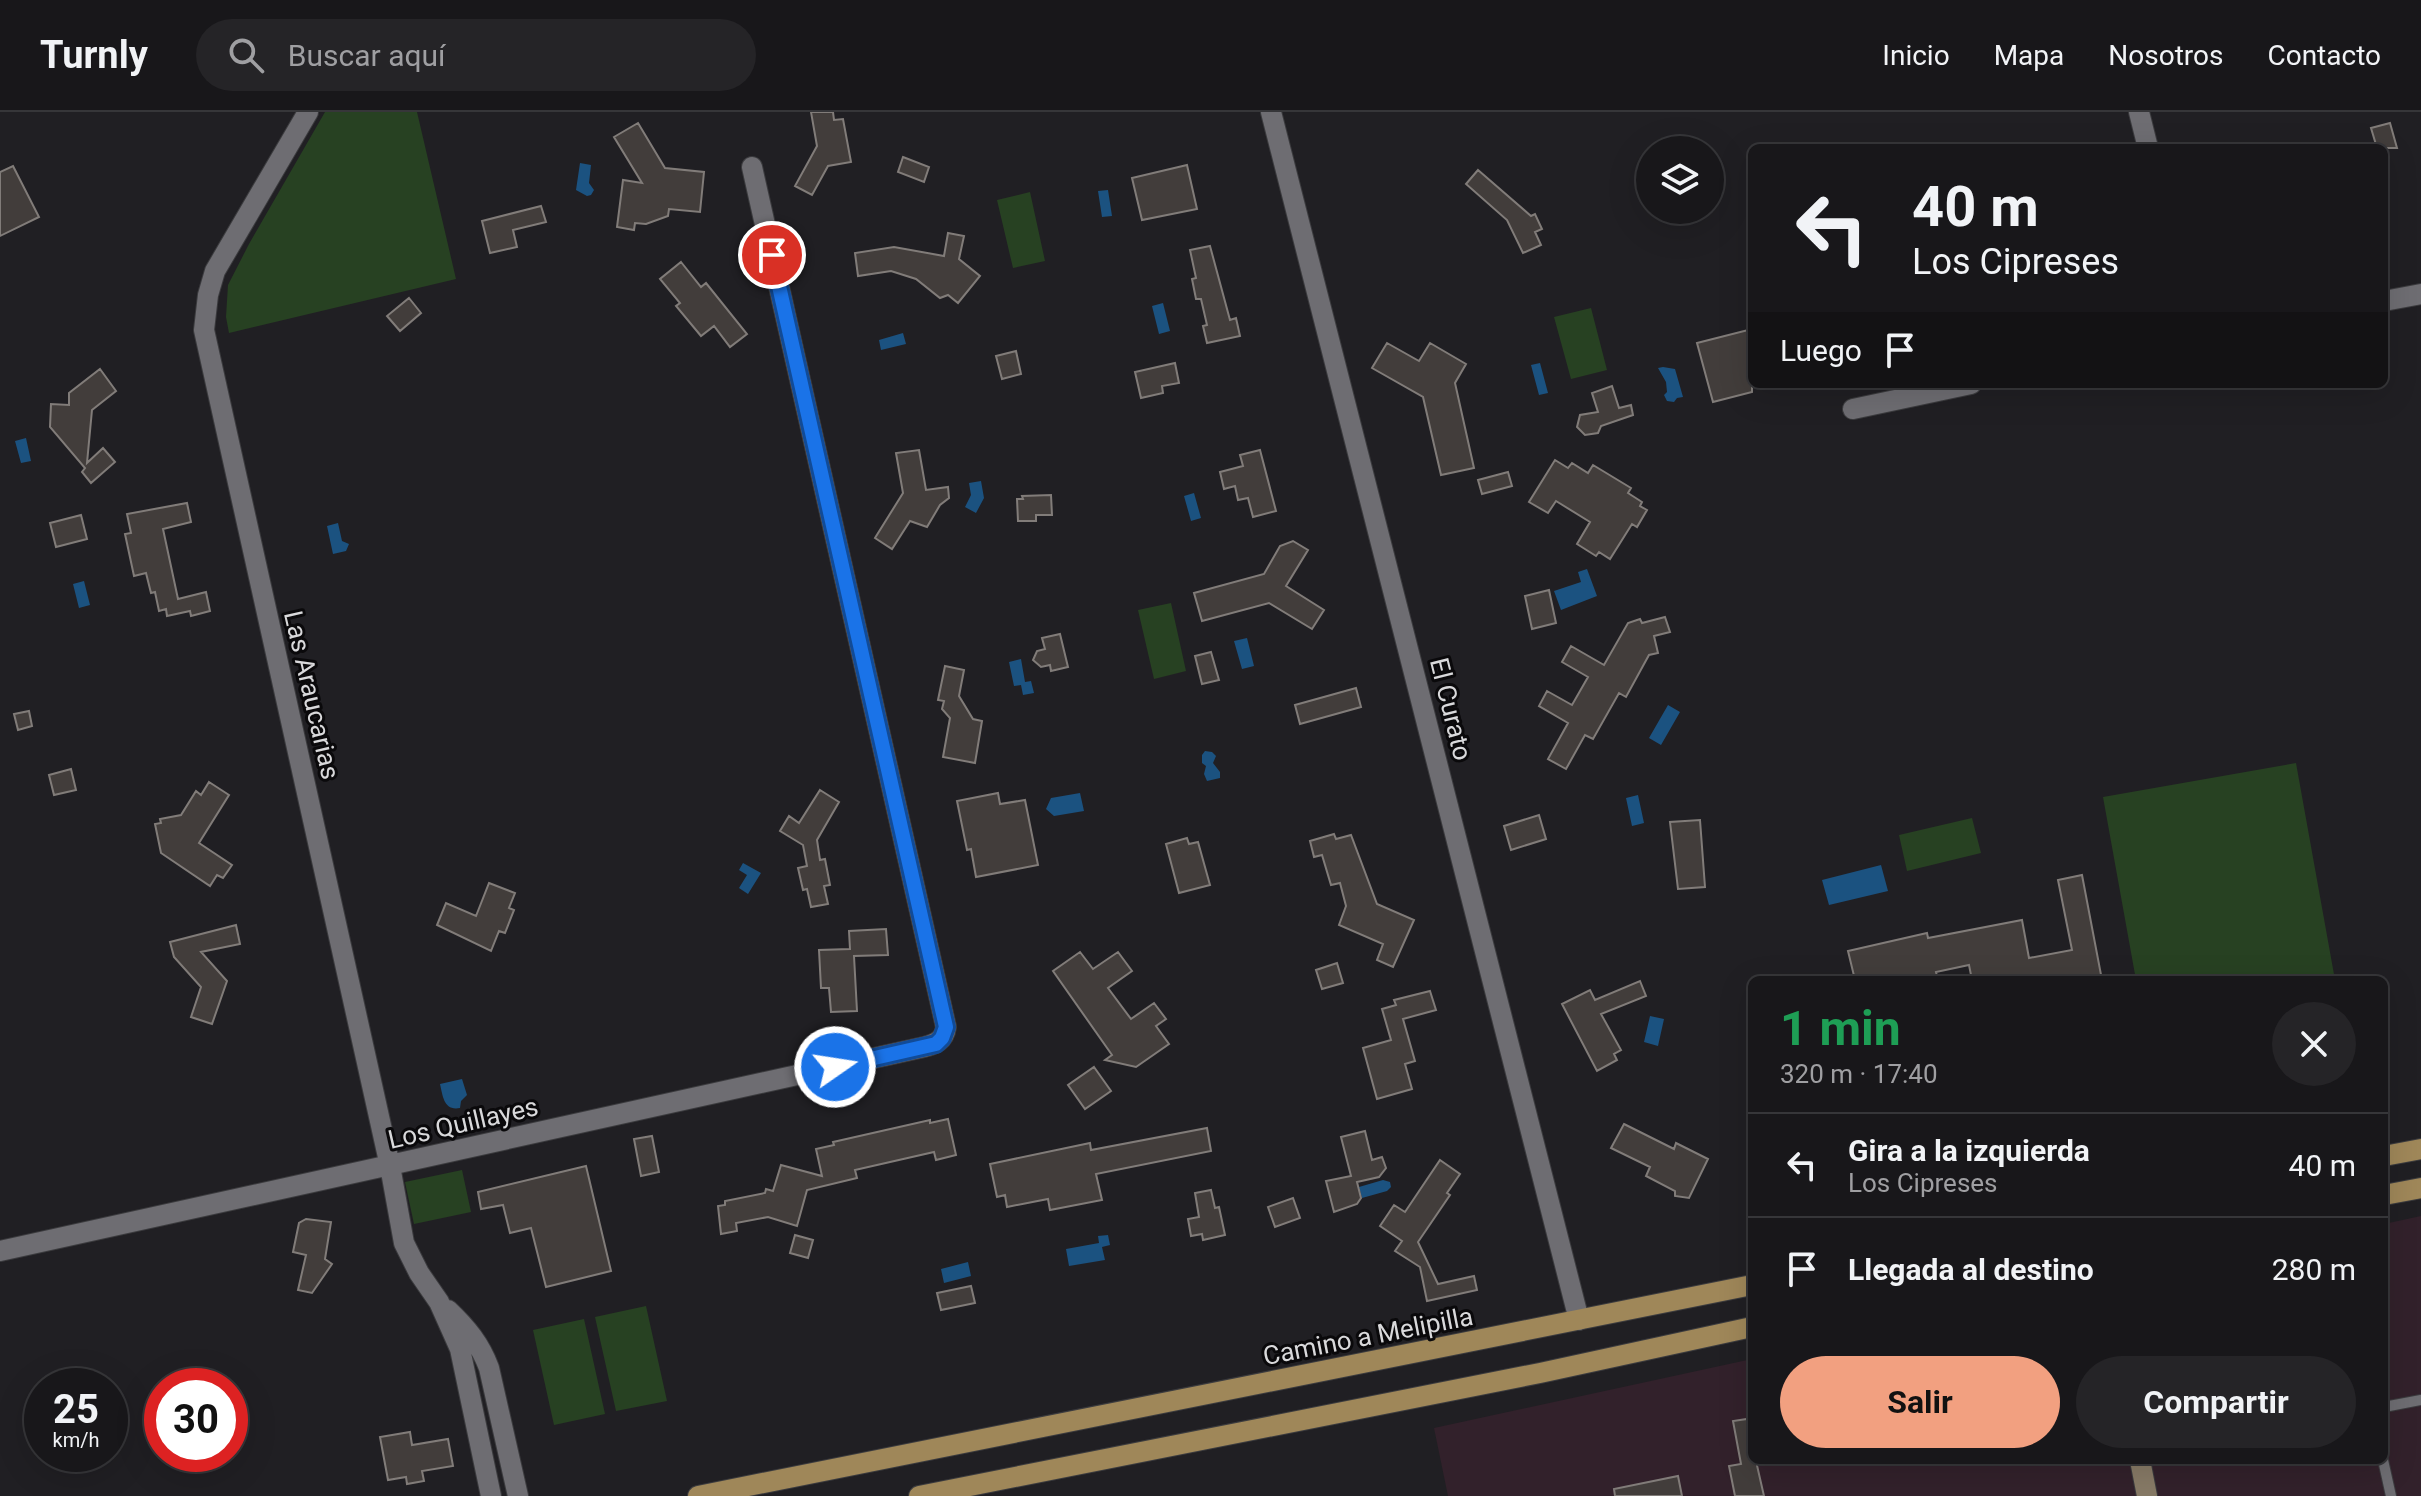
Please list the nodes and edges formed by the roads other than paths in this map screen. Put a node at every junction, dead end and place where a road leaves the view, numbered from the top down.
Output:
1 (308, 112) edge
2 (1271, 112) edge
3 (2139, 112) edge
4 (2147, 144) edge
5 (752, 167) dead end
6 (2421, 294) edge
7 (2388, 300) edge
8 (1952, 388) edge
9 (1853, 409) dead end
10 (2421, 1149) edge
11 (2388, 1155) edge
12 (390, 1166) junction
13 (2421, 1188) edge
14 (2388, 1194) edge
15 (0, 1251) edge
16 (1748, 1286) edge
17 (439, 1302) junction
18 (1579, 1320) junction
19 (1748, 1328) edge
20 (2421, 1400) edge
21 (2388, 1406) edge
22 (2141, 1464) edge
23 (2384, 1464) edge
24 (491, 1496) edge
25 (518, 1496) edge
26 (698, 1496) edge
27 (919, 1496) edge
28 (2147, 1496) edge
29 (2391, 1496) edge

1 - 12 street, Las Araucarias
2 - 18 street, El Curato
3 - 4 street
5 - 12 street, Los Quillayes
6 - 7 street
8 - 9 street
10 - 11 main road
12 - 15 street, Los Quillayes
12 - 17 street, Las Araucarias
13 - 14 main road
16 - 18 main road, Camino a Melipilla
17 - 24 street, Las Araucarias
17 - 25 street, Las Araucarias
18 - 26 main road, Camino a Melipilla
19 - 27 main road
20 - 21 lane
22 - 28 street
23 - 29 lane

